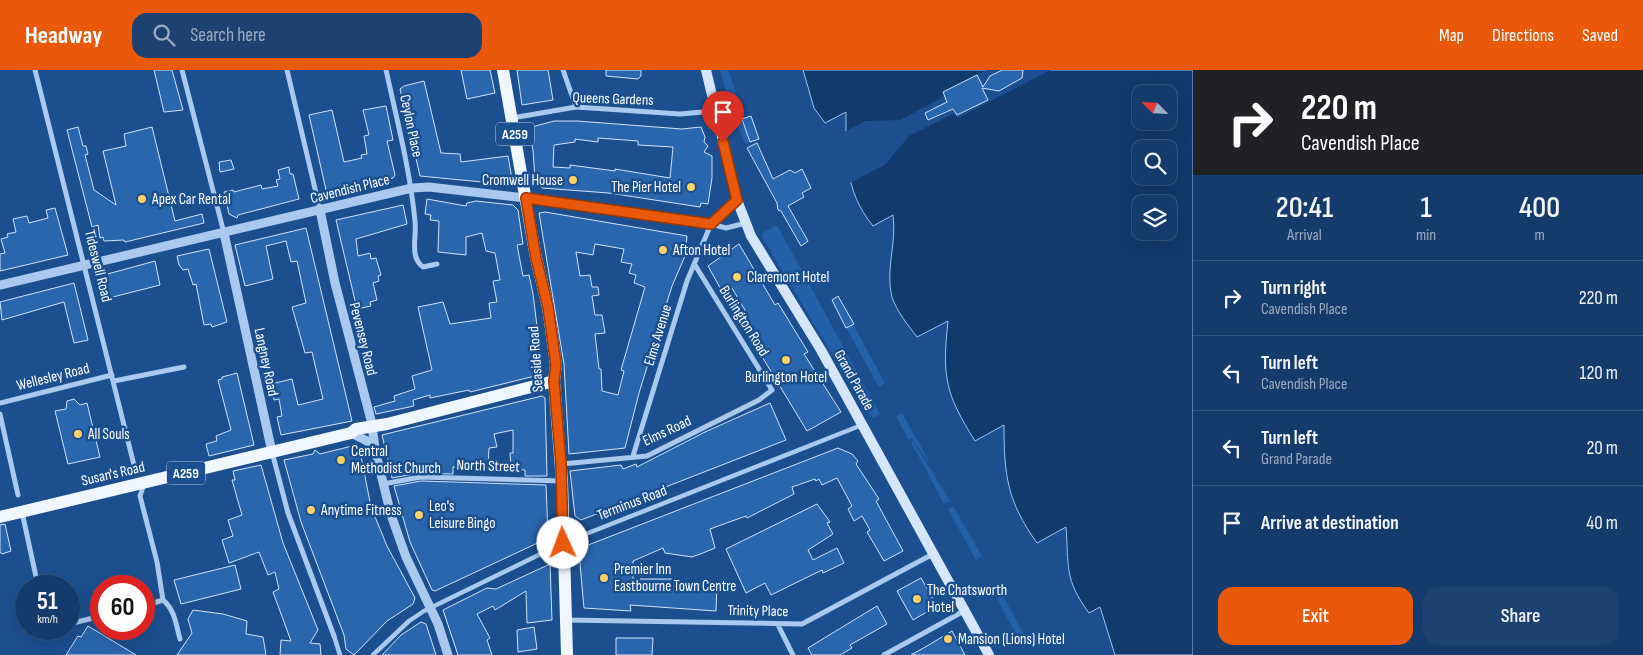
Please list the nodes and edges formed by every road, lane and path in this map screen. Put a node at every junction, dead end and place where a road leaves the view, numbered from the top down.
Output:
1 (35, 70) edge
2 (182, 70) edge
3 (287, 70) edge
4 (386, 70) edge
5 (503, 70) edge
6 (563, 70) edge
7 (706, 70) edge
8 (576, 108) junction
9 (714, 111) junction
10 (512, 118) junction
11 (412, 188) junction
12 (526, 198) junction
13 (737, 200) junction
14 (320, 210) junction
15 (746, 223) junction
16 (711, 224) junction
17 (224, 233) junction
18 (437, 264) dead end
19 (85, 265) junction
20 (696, 265) junction
21 (0, 285) edge
22 (184, 367) dead end
23 (113, 378) junction
24 (554, 381) junction
25 (772, 390) joint
26 (0, 403) edge
27 (0, 414) edge
28 (372, 425) junction
29 (862, 425) junction
30 (351, 432) junction
31 (272, 452) junction
32 (376, 454) junction
33 (633, 456) junction
34 (561, 464) junction
35 (135, 469) dead end
36 (562, 481) junction
37 (144, 483) junction
38 (384, 484) junction
39 (18, 495) dead end
40 (22, 512) junction
41 (0, 517) edge
42 (563, 543) junction
43 (933, 554) junction
44 (36, 575) edge
45 (163, 600) junction
46 (155, 603) edge
47 (431, 608) junction
48 (964, 611) junction
49 (566, 620) junction
50 (778, 625) junction
51 (334, 636) joint
52 (180, 639) dead end
53 (340, 655) edge
54 (373, 655) edge
55 (448, 655) edge
56 (567, 655) edge
57 (793, 655) edge
58 (884, 655) edge
59 (989, 655) edge

1 - 19 street, Tideswell Road
2 - 17 street, Langney Road
3 - 14 street, Pevensey Road
4 - 11 street, Ceylon Place
5 - 10 main road, Seaside Road / A259
6 - 8 street
7 - 9 main road, Grand Parade
8 - 9 street, Queens Gardens
8 - 10 street, Queens Gardens
9 - 13 main road, Grand Parade
10 - 12 main road, Seaside Road / A259
11 - 12 street, Cavendish Place
11 - 14 street, Cavendish Place
11 - 18 street, Ceylon Place
12 - 16 street, Cavendish Place
12 - 24 main road, Seaside Road / A259
13 - 15 main road, Grand Parade
13 - 16 street
14 - 17 street, Cavendish Place
14 - 28 street, Pevensey Road
15 - 16 street, Cavendish Place
15 - 29 main road, Grand Parade
16 - 20 street, Elms Avenue
17 - 19 street, Cavendish Place
17 - 31 street, Langney Road
19 - 21 street, Cavendish Place
19 - 23 street, Tideswell Road
20 - 25 street, Burlington Road
20 - 33 street, Elms Avenue
22 - 23 street, Wellesley Road
23 - 26 street, Wellesley Road
23 - 35 street, Tideswell Road
24 - 28 main road, Susan's Road / A259
24 - 34 main road, Seaside Road / A259
25 - 33 street, Elms Road
27 - 39 street
28 - 30 main road, Susan's Road / A259
28 - 32 street, Pevensey Road
29 - 42 street, Terminus Road
29 - 43 main road, Grand Parade
30 - 31 main road, Susan's Road / A259
30 - 32 street
31 - 37 main road, Susan's Road / A259
31 - 51 street, Langney Road
32 - 38 street, Pevensey Road
33 - 34 street, Elms Road
34 - 36 main road, Seaside Road / A259
36 - 38 street, North Street
36 - 42 main road, Seaside Road / A259
37 - 40 main road, Susan's Road / A259
37 - 45 street
38 - 47 street, Pevensey Road
40 - 41 main road, Susan's Road / A259
40 - 44 street
42 - 47 street, Terminus Road
42 - 49 main road, Seaside Road / A259
43 - 48 main road, Grand Parade
43 - 50 street, Trinity Place
45 - 46 street
45 - 52 street
47 - 54 street, Terminus Road
47 - 55 street, Pevensey Road
48 - 58 street
48 - 59 main road, Grand Parade
49 - 50 street, Trinity Place
49 - 56 main road, A259
50 - 57 street
51 - 53 street, Langney Road

